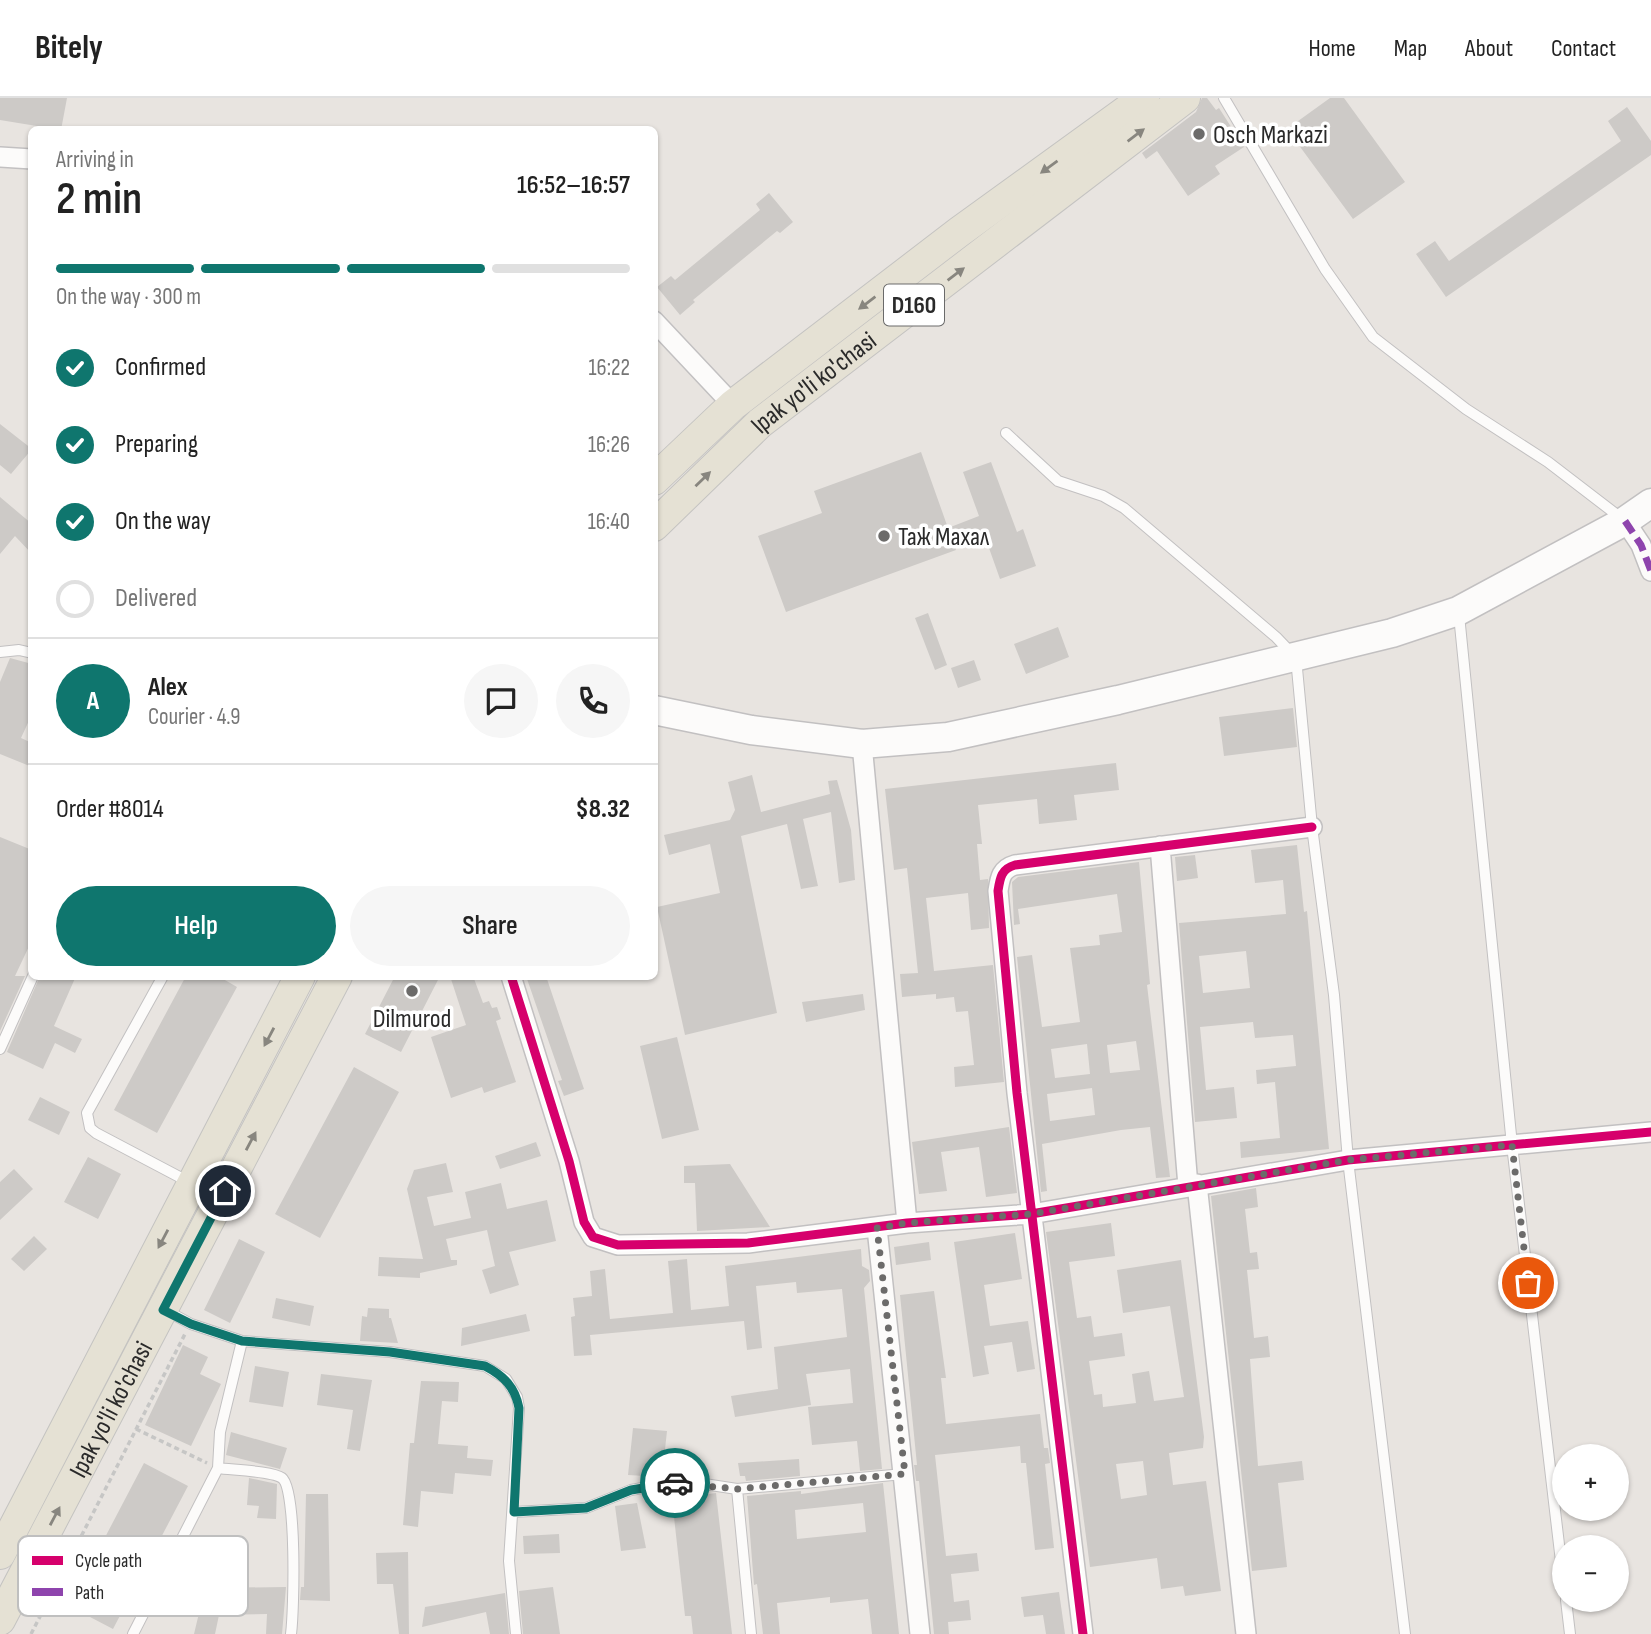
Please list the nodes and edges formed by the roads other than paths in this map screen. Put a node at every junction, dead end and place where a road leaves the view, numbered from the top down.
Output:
1 (1144, 98) edge
2 (1185, 98) edge
3 (1224, 98) edge
4 (0, 157) edge
5 (28, 159) edge
6 (658, 325) edge
7 (733, 405) junction
8 (1006, 433) dead end
9 (658, 476) edge
10 (1651, 503) edge
11 (1625, 521) junction
12 (658, 522) edge
13 (1651, 571) edge
14 (1458, 611) junction
15 (0, 652) edge
16 (28, 653) edge
17 (1296, 658) junction
18 (658, 711) edge
19 (862, 744) junction
20 (1312, 827) junction
21 (1160, 846) junction
22 (31, 980) edge
23 (161, 980) edge
24 (298, 980) edge
25 (335, 980) edge
26 (511, 980) edge
27 (0, 1049) edge
28 (1651, 1132) edge
29 (1512, 1145) junction
30 (1348, 1160) junction
31 (192, 1183) junction
32 (1192, 1185) junction
33 (1031, 1214) junction
34 (907, 1223) junction
35 (877, 1228) junction
36 (163, 1310) junction
37 (242, 1341) junction
38 (218, 1468) junction
39 (905, 1474) junction
40 (737, 1489) junction
41 (514, 1512) junction
42 (1558, 1535) edge
43 (44, 1536) edge
44 (183, 1536) edge
45 (0, 1554) edge
46 (18, 1586) edge
47 (1567, 1612) edge
48 (142, 1616) edge
49 (0, 1620) edge
50 (133, 1634) edge
51 (291, 1634) edge
52 (516, 1634) edge
53 (751, 1634) edge
54 (920, 1634) edge
55 (1083, 1634) edge
56 (1246, 1634) edge
57 (1405, 1634) edge
58 (1570, 1634) edge

1 -> 7 main road, Ipak yo'li ko'chasi / D160
12 -> 2 main road, Ipak yo'li ko'chasi / D160
3 - 11 lane
4 - 5 street
6 - 7 street
7 - 9 main road, Ipak yo'li ko'chasi / D160
8 - 17 lane
10 - 11 main road
11 - 13 street
11 - 14 main road
14 - 17 main road
14 - 29 lane
15 - 16 lane
17 - 19 main road
17 - 20 lane
18 - 19 main road
19 - 34 street
20 - 21 street
20 - 30 lane
21 - 32 street
21 - 33 street
22 - 27 lane
23 - 31 lane
24 -> 31 main road, Ipak yo'li ko'chasi
36 -> 25 main road, Ipak yo'li ko'chasi
26 - 35 street
28 - 29 street
29 - 30 street
29 - 42 lane
30 - 32 street
30 - 57 lane
31 -> 45 main road, Ipak yo'li ko'chasi
32 - 33 street
32 - 56 street
33 - 34 street
33 - 55 street
34 - 35 street
35 - 39 street
36 - 37 lane
43 -> 36 main road, Ipak yo'li ko'chasi
37 - 38 lane
37 - 41 lane
38 - 44 lane
38 - 51 lane
39 - 40 lane
39 - 54 street
40 - 41 lane
40 - 53 lane
41 - 52 lane
49 -> 46 main road, Ipak yo'li ko'chasi
47 - 58 lane
48 - 50 lane

